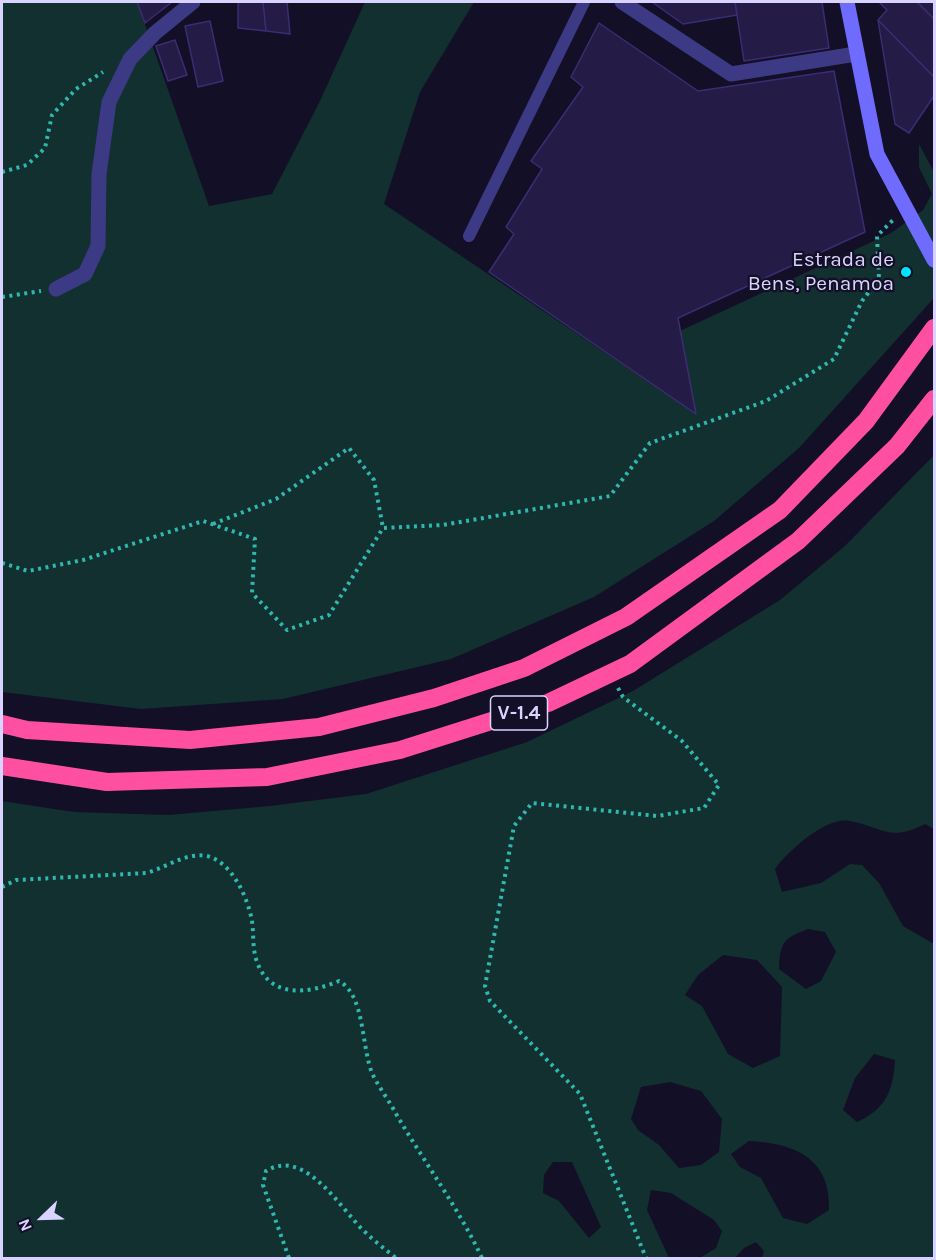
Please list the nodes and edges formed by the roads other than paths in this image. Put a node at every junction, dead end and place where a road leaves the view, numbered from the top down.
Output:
1 (194, 2) edge
2 (584, 2) edge
3 (622, 2) edge
4 (847, 2) edge
5 (856, 54) junction
6 (469, 236) dead end
7 (934, 260) edge
8 (56, 289) road end
9 (934, 328) edge
10 (934, 399) edge
11 (2, 724) edge
12 (2, 766) edge

1 - 8 street
2 - 6 lane
3 - 5 street
4 - 5 street
5 - 7 street
9 - 11 highway, V-1.4
10 - 12 highway, V-1.4

